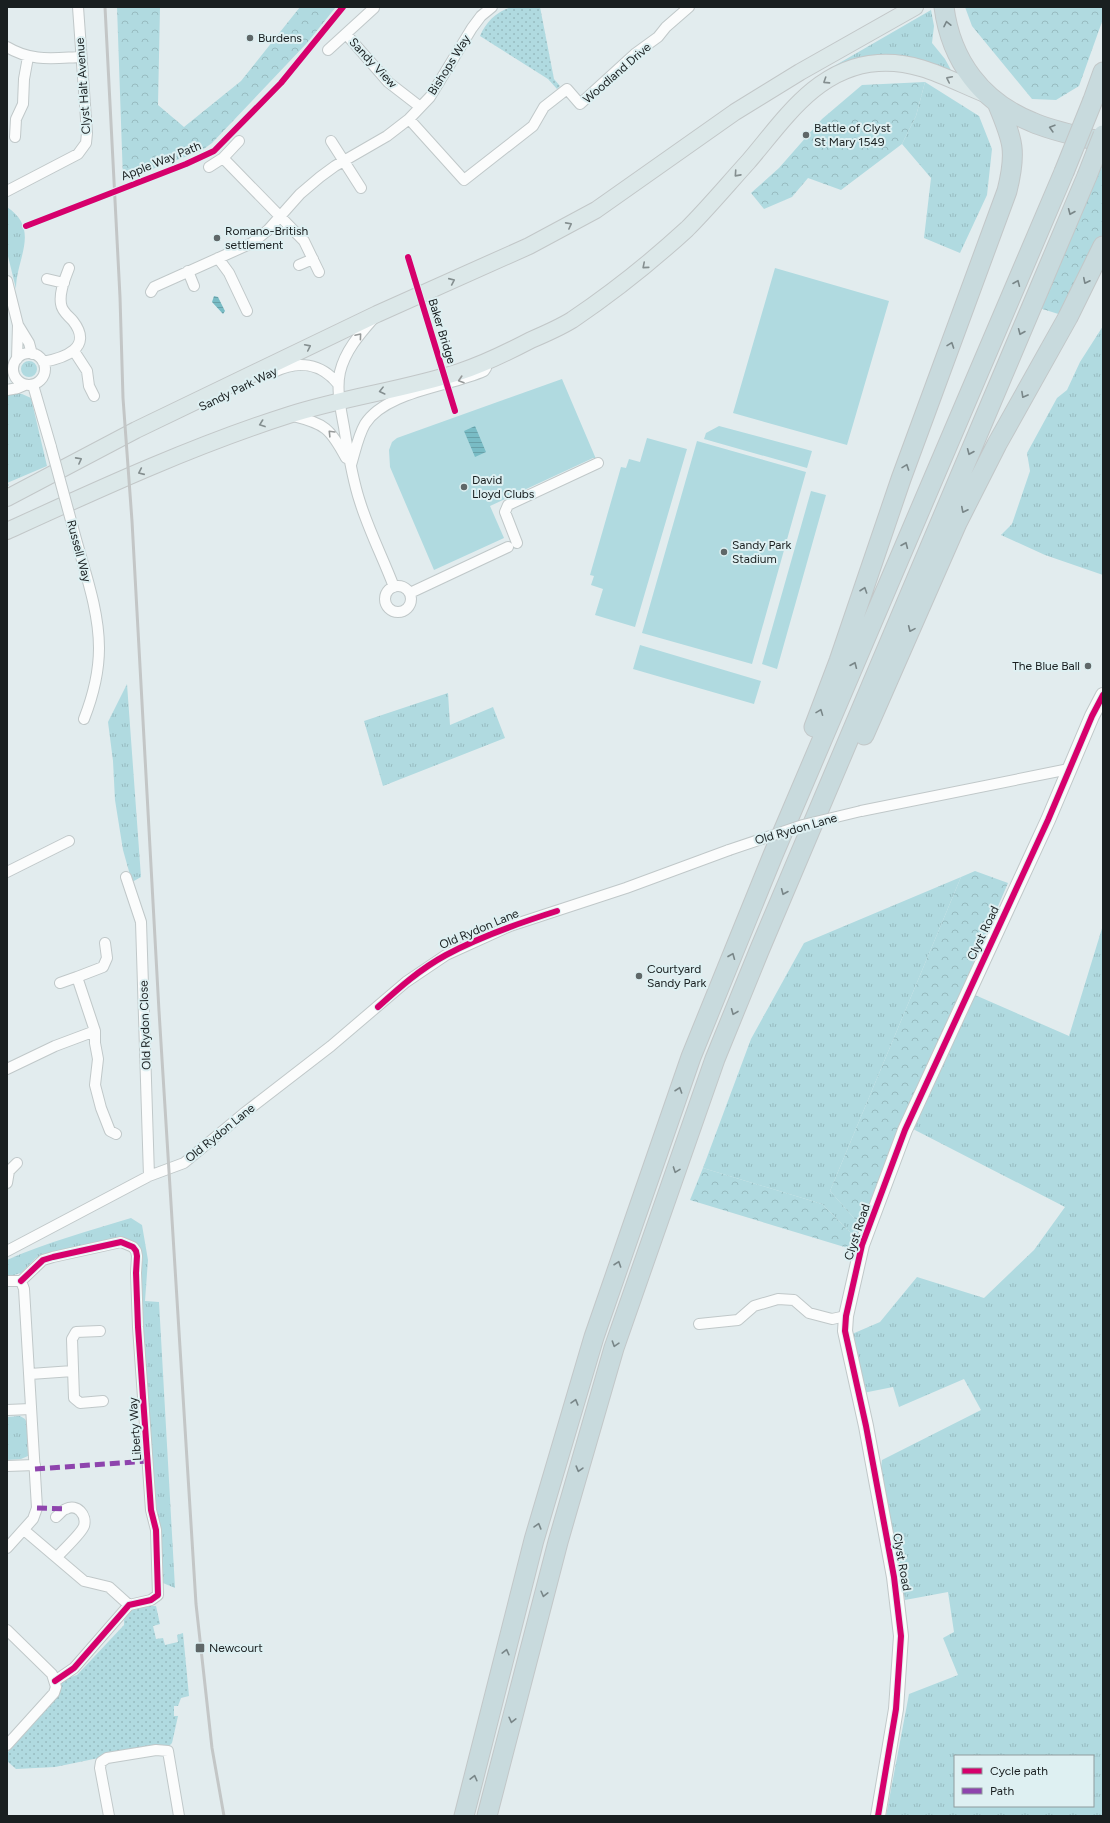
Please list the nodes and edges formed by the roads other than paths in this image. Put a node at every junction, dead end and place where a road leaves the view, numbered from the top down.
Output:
1 (78, 7) edge
2 (492, 7) edge
3 (689, 7) edge
4 (915, 7) edge
5 (944, 7) edge
6 (374, 8) edge
7 (346, 34) junction
8 (7, 47) edge
9 (328, 50) dead end
10 (28, 57) junction
11 (81, 57) junction
12 (1103, 72) edge
13 (992, 99) junction
14 (419, 106) junction
15 (11, 119) edge
16 (409, 119) junction
17 (1103, 135) edge
18 (15, 137) dead end
19 (238, 140) dead end
20 (331, 141) dead end
21 (1103, 142) edge
22 (223, 158) junction
23 (344, 160) junction
24 (209, 167) dead end
25 (361, 188) dead end
26 (7, 191) edge
27 (281, 217) junction
28 (1103, 246) edge
29 (218, 258) junction
30 (313, 259) junction
31 (299, 265) dead end
32 (68, 268) dead end
33 (188, 271) junction
34 (319, 272) dead end
35 (47, 279) dead end
36 (7, 281) edge
37 (64, 283) junction
38 (194, 286) dead end
39 (151, 292) dead end
40 (247, 311) dead end
41 (377, 314) junction
42 (18, 325) junction
43 (74, 351) junction
44 (32, 354) junction
45 (491, 359) junction
46 (43, 362) junction
47 (12, 364) edge
48 (338, 384) junction
49 (29, 385) junction
50 (7, 390) edge
51 (94, 396) dead end
52 (340, 400) junction
53 (289, 415) junction
54 (136, 430) junction
55 (598, 463) dead end
56 (350, 466) junction
57 (7, 498) edge
58 (7, 531) edge
59 (394, 587) junction
60 (410, 593) junction
61 (1103, 694) edge
62 (84, 719) dead end
63 (1070, 770) junction
64 (69, 841) dead end
65 (773, 855) junction
66 (799, 856) junction
67 (7, 872) edge
68 (126, 876) dead end
69 (105, 943) dead end
70 (77, 977) junction
71 (60, 982) dead end
72 (95, 1031) junction
73 (8, 1066) edge
74 (116, 1134) dead end
75 (17, 1164) dead end
76 (149, 1176) junction
77 (7, 1182) edge
78 (7, 1250) edge
79 (7, 1281) edge
80 (22, 1281) junction
81 (846, 1316) junction
82 (699, 1324) dead end
83 (100, 1331) dead end
84 (73, 1371) junction
85 (30, 1374) junction
86 (103, 1401) dead end
87 (7, 1410) edge
88 (31, 1410) junction
89 (35, 1465) junction
90 (7, 1466) edge
91 (56, 1517) dead end
92 (24, 1530) junction
93 (7, 1548) edge
94 (57, 1557) junction
95 (129, 1605) junction
96 (7, 1630) edge
97 (55, 1681) junction
98 (7, 1745) edge
99 (109, 1816) edge
100 (180, 1816) edge
101 (464, 1816) edge
102 (487, 1816) edge
103 (878, 1816) edge

1 - 11 street, Clyst Halt Avenue
2 - 14 street, Bishops Way
3 - 16 street, Woodland Drive
41 -> 4 main road
13 -> 5 highway
6 - 7 street, Sandy View
7 - 9 street, Sandy View
7 - 14 street, Sandy View
8 - 10 street
10 - 11 street
10 - 15 street
11 - 26 street, Clyst Halt Avenue
65 -> 12 highway, bridge
21 -> 13 highway
13 -> 45 main road
65 -> 13 highway
14 - 16 street, Bishops Way
15 - 18 street
16 - 23 street, Bishops Way
17 -> 66 highway, bridge
19 - 22 street
20 - 23 street
22 - 24 street
22 - 27 street
23 - 25 street
23 - 27 street, Bishops Way
27 - 29 street, Bishops Way
27 - 30 street
28 -> 66 highway
29 - 33 street, Bishops Way
29 - 40 street
30 - 31 street
30 - 34 street
32 - 37 street
33 - 38 street
33 - 39 street, Bishops Way
35 - 37 street
36 - 42 street
37 - 43 street
48 -> 41 street
54 -> 41 main road
42 - 44 street
42 - 47 street
43 - 46 street
43 - 51 street
44 - 46 street
44 - 47 street
45 -> 52 main road
45 -> 56 street
46 - 49 street
47 - 49 street
48 - 52 street
48 - 54 street, Sandy Park Way
49 - 50 street
49 - 62 street, Russell Way, bridge
52 - 53 main road
52 - 56 street
56 -> 53 street
53 -> 58 main road
57 -> 54 main road
55 - 60 street
56 - 59 street
59 - 60 street
59 - 60 street
61 - 63 street, Clyst Road
63 - 76 street, Old Rydon Lane, bridge
63 - 81 street, Clyst Road
64 - 67 street
101 -> 65 highway
66 -> 102 highway
68 - 76 street, Old Rydon Close
69 - 70 street
70 - 71 street
70 - 72 street
72 - 73 street
72 - 74 street
75 - 77 street
76 - 78 street, Old Rydon Lane
79 - 80 street
80 - 85 street
80 - 95 street, Liberty Way
81 - 82 street
81 - 103 street, Clyst Road
83 - 84 street
84 - 85 street
84 - 86 street
85 - 88 street
87 - 88 street
88 - 89 street
89 - 90 street
89 - 92 street
91 - 94 street
92 - 93 street
92 - 94 street
94 - 95 street
95 - 97 street
96 - 97 street
97 - 98 street
99 - 100 street

